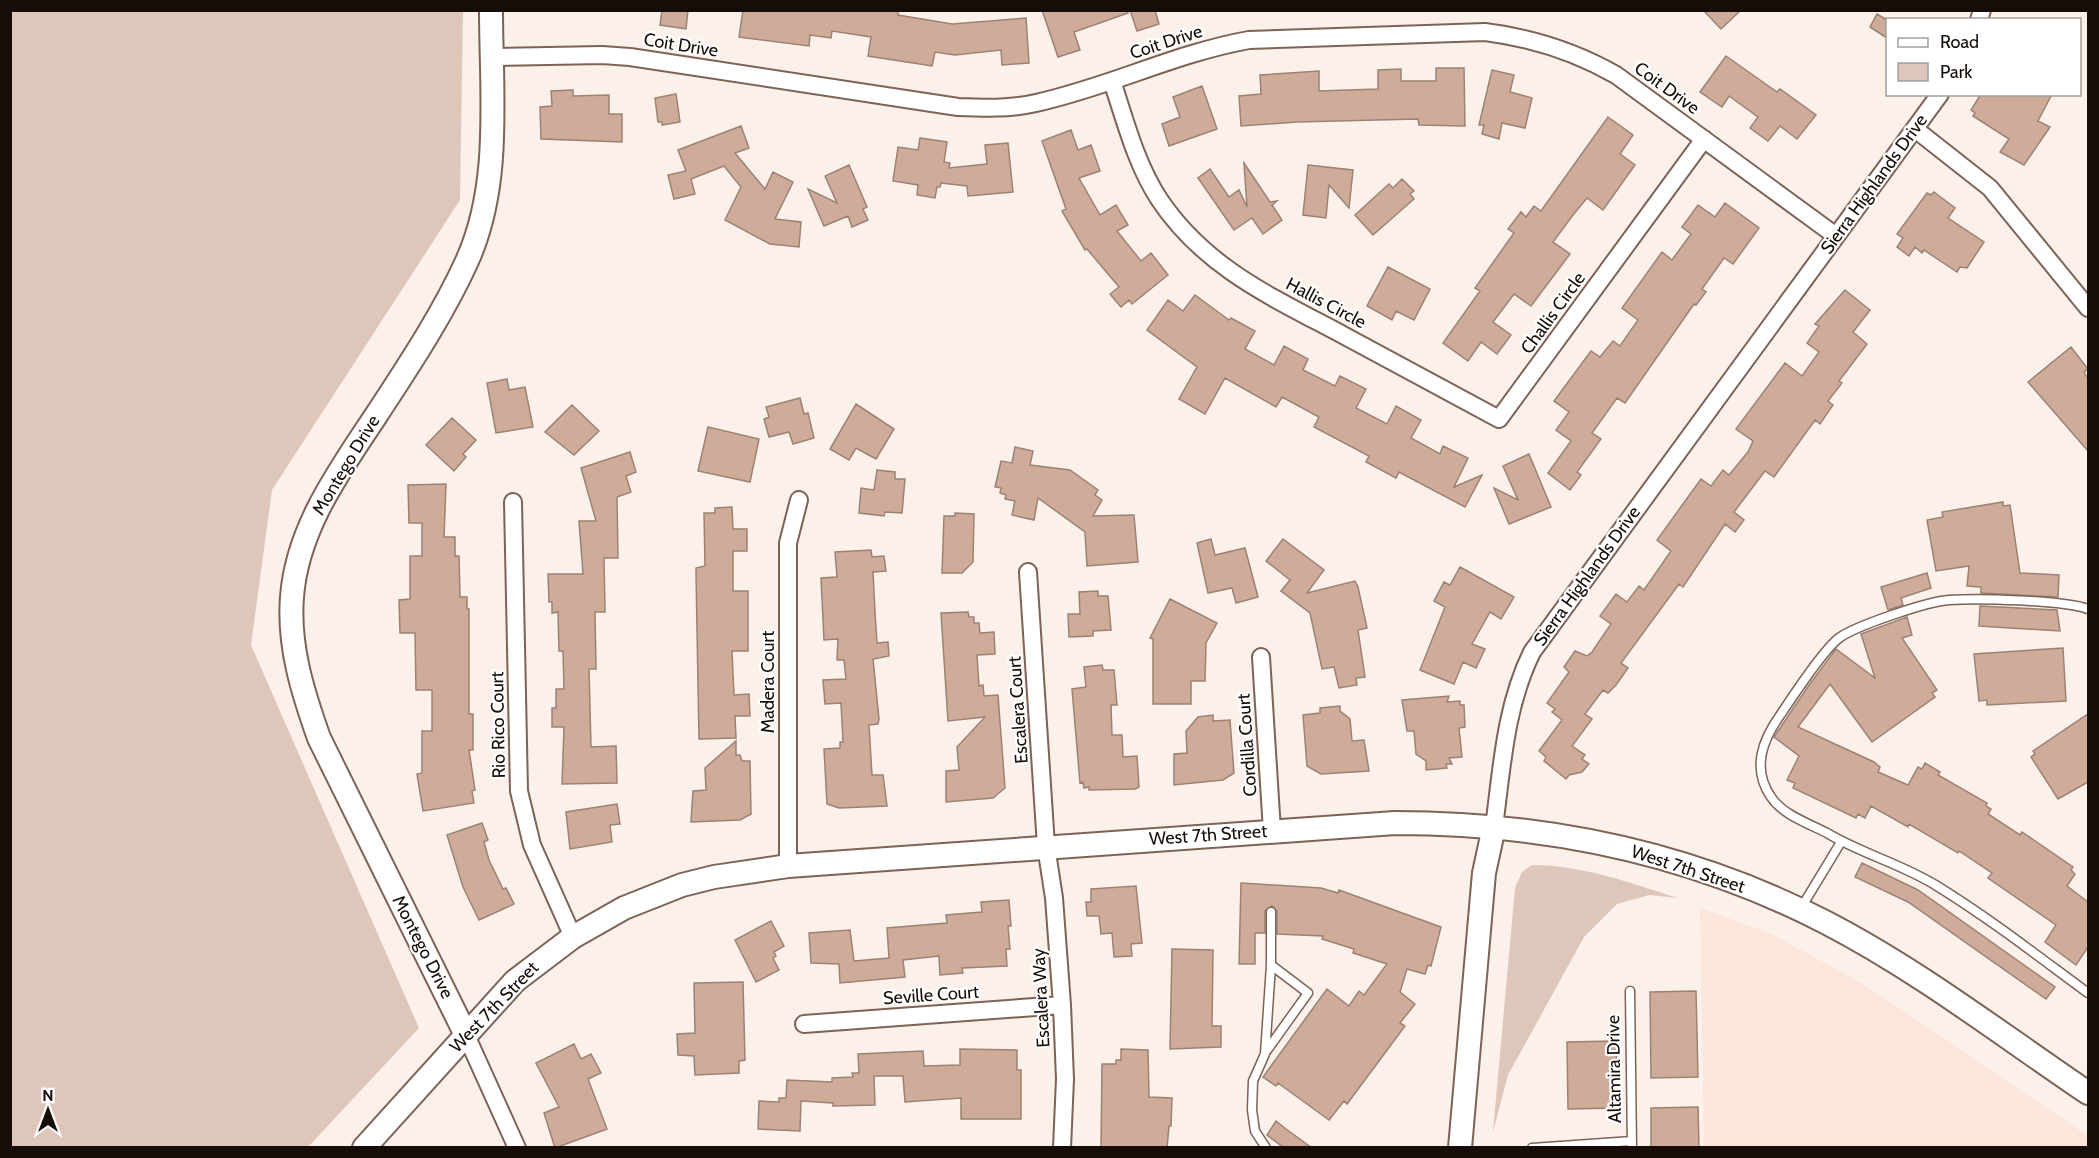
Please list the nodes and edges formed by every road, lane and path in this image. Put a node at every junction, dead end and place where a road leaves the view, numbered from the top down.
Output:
1 (491, 10) edge
2 (491, 57) junction
3 (1112, 81) junction
4 (1939, 96) edge
5 (1915, 129) junction
6 (1704, 140) junction
7 (1836, 236) junction
8 (2088, 308) edge
9 (1401, 366) joint
10 (799, 500) dead end
11 (513, 502) dead end
12 (1028, 572) dead end
13 (2088, 609) edge
14 (1261, 657) dead end
15 (1494, 827) junction
16 (1272, 831) junction
17 (1841, 842) junction
18 (1046, 846) junction
19 (788, 866) junction
20 (1800, 910) junction
21 (1271, 912) dead end
22 (573, 937) junction
23 (1271, 965) junction
24 (1630, 991) dead end
25 (2088, 993) edge
26 (1062, 1005) junction
27 (804, 1024) dead end
28 (466, 1035) junction
29 (1265, 1054) junction
30 (2088, 1093) edge
31 (1632, 1144) edge
32 (364, 1148) edge
33 (517, 1148) edge
34 (1062, 1148) edge
35 (1266, 1148) edge
36 (1460, 1148) edge
37 (1532, 1148) edge

1 - 2 main road, Montego Drive
2 - 3 street, Coit Drive
2 - 28 main road, Montego Drive
3 - 6 street, Coit Drive
3 - 9 street, Hallis Circle
4 - 5 street, Sierra Highlands Drive
5 - 7 street, Sierra Highlands Drive
5 - 8 street
6 - 7 street, Coit Drive
6 - 9 street, Challis Circle
7 - 15 street, Sierra Highlands Drive
10 - 19 street, Madera Court
11 - 22 street, Rio Rico Court
12 - 18 street, Escalera Court
13 - 17 lane
14 - 16 street, Cordilla Court
15 - 16 main road, West 7th Street
15 - 20 main road, West 7th Street
15 - 36 main road, Sierra Highlands Drive
16 - 18 main road, West 7th Street
17 - 20 lane
17 - 25 lane
18 - 19 main road, West 7th Street
18 - 26 street, Escalera Way
19 - 22 main road, West 7th Street
20 - 30 main road, West 7th Street
21 - 23 lane
22 - 28 main road, West 7th Street
23 - 29 lane
23 - 29 lane
24 - 31 lane, Altamira Drive
26 - 27 street, Seville Court
26 - 34 street, Escalera Way
28 - 32 main road, West 7th Street
28 - 33 street, Montego Drive
29 - 35 lane
31 - 37 lane

